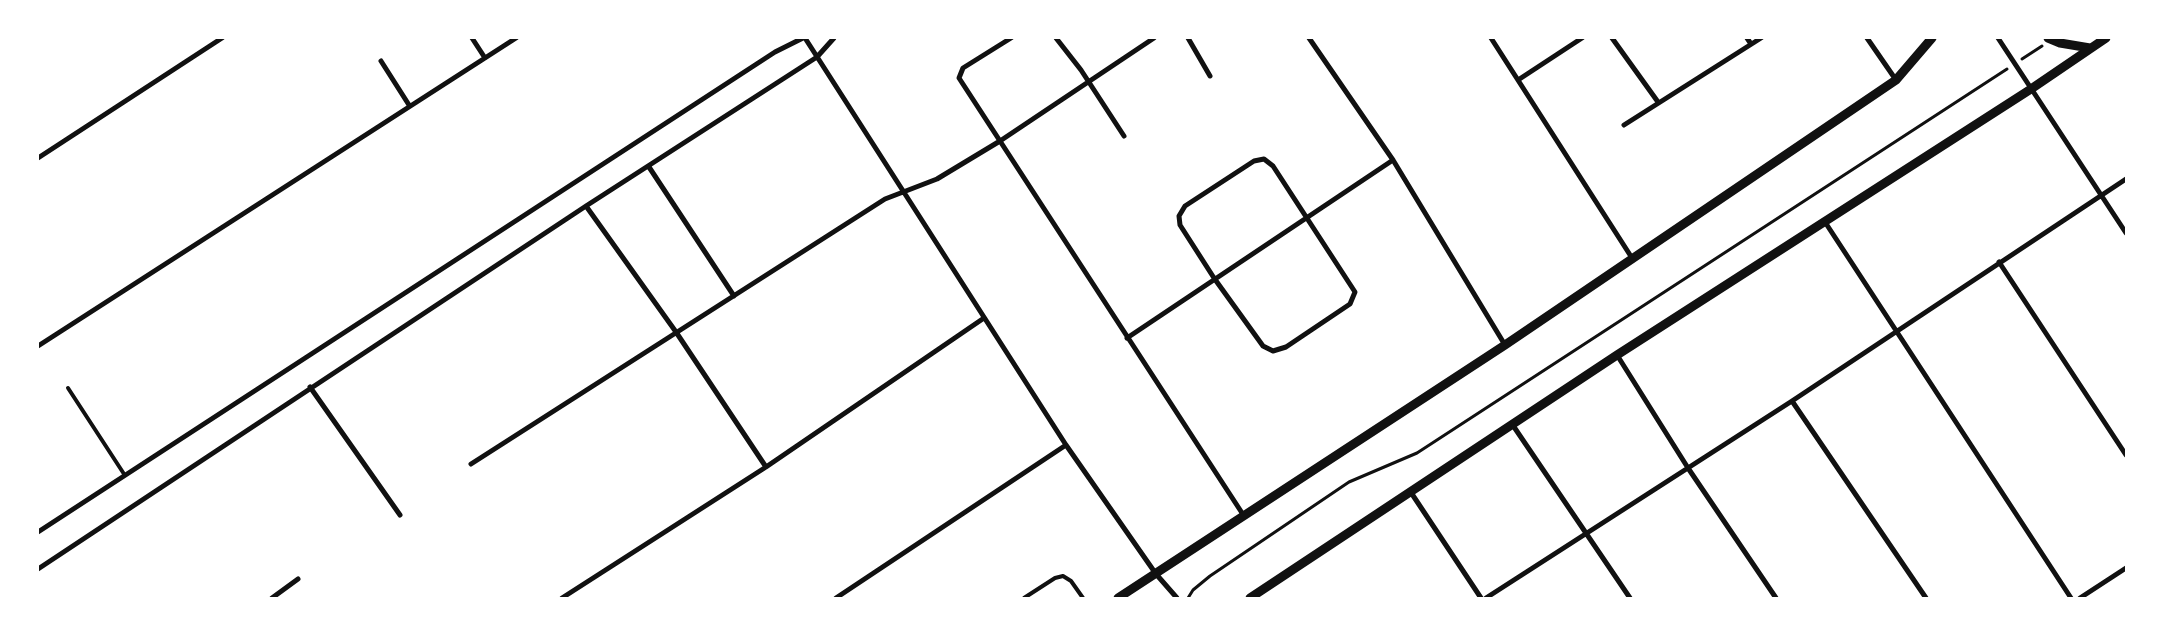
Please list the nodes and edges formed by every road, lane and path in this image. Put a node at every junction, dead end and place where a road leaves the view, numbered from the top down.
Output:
1 (222, 38) edge
2 (472, 38) edge
3 (516, 38) edge
4 (804, 38) edge
5 (834, 38) edge
6 (1011, 38) edge
7 (1056, 38) edge
8 (1154, 38) edge
9 (1188, 38) edge
10 (1309, 38) edge
11 (1491, 38) edge
12 (1582, 38) edge
13 (1612, 38) edge
14 (1747, 38) edge
15 (1760, 38) edge
16 (1867, 38) edge
17 (1932, 38) edge
18 (1998, 38) edge
19 (2106, 38) edge
20 (2049, 39) edge
21 (1751, 44) junction
22 (2090, 48) junction
23 (818, 57) junction
24 (485, 58) junction
25 (381, 61) dead end
26 (2015, 64) junction
27 (1210, 76) dead end
28 (1518, 80) junction
29 (1896, 80) junction
30 (1089, 81) junction
31 (2031, 89) junction
32 (1658, 102) junction
33 (409, 104) junction
34 (1624, 125) dead end
35 (1124, 136) dead end
36 (1000, 141) junction
37 (38, 158) edge
38 (1393, 160) junction
39 (649, 167) junction
40 (2126, 179) edge
41 (905, 192) junction
42 (2101, 194) junction
43 (586, 206) junction
44 (1307, 218) junction
45 (1825, 222) junction
46 (2126, 233) edge
47 (1632, 258) junction
48 (1999, 262) junction
49 (1214, 278) junction
50 (734, 296) junction
51 (984, 318) junction
52 (1898, 330) junction
53 (676, 332) junction
54 (1126, 338) junction
55 (1505, 345) junction
56 (38, 346) edge
57 (1617, 355) junction
58 (310, 387) junction
59 (68, 388) dead end
60 (1792, 401) junction
61 (1512, 424) junction
62 (1066, 444) junction
63 (2126, 455) edge
64 (471, 464) dead end
65 (766, 467) junction
66 (1688, 468) junction
67 (124, 474) junction
68 (1410, 491) junction
69 (400, 515) dead end
70 (1245, 516) junction
71 (38, 532) edge
72 (1586, 534) junction
73 (2126, 568) edge
74 (38, 569) edge
75 (1156, 574) junction
76 (298, 579) dead end
77 (272, 598) edge
78 (562, 598) edge
79 (836, 598) edge
80 (1024, 598) edge
81 (1083, 598) edge
82 (1118, 598) edge
83 (1177, 598) edge
84 (1188, 598) edge
85 (1250, 598) edge
86 (1481, 598) edge
87 (1486, 598) edge
88 (1630, 598) edge
89 (1776, 598) edge
90 (1926, 598) edge
91 (2071, 598) edge
92 (2080, 598) edge

1 - 37 street
2 - 24 street
3 - 24 street
4 - 23 street
4 - 67 street
5 - 23 street
6 - 36 street
7 - 30 street
8 - 30 street
9 - 27 street
10 - 38 street
11 - 28 street
12 - 28 street
13 - 32 street
14 - 21 street
15 - 21 street
16 - 29 street
17 - 29 street
18 - 26 street
19 - 22 street
20 - 22 street
20 - 26 path
21 - 32 street
22 - 31 street
23 - 39 street
23 - 41 street
24 - 33 street
25 - 33 street
26 - 31 street
26 - 84 path
28 - 47 street
29 - 47 street
30 - 35 street
30 - 36 street
31 - 42 street
31 - 45 street
32 - 34 street
33 - 56 street
36 - 41 street
36 - 54 street
38 - 44 street
38 - 55 street
39 - 43 street
39 - 50 street
40 - 42 street
41 - 50 street
41 - 51 street
42 - 46 street
42 - 48 street
43 - 53 street
43 - 58 street
44 - 49 street
44 - 49 street
44 - 49 street
45 - 52 street
45 - 57 street
47 - 55 street
48 - 52 street
48 - 63 street
49 - 54 street
50 - 53 street
51 - 62 street
51 - 65 street
52 - 60 street
52 - 91 street
53 - 64 street
53 - 65 street
54 - 70 street
55 - 70 street
57 - 61 street
57 - 66 street
58 - 69 street
58 - 74 street
59 - 67 lane
60 - 66 street
60 - 90 street
61 - 68 street
61 - 72 street
62 - 75 street
62 - 79 street
65 - 78 street
66 - 72 street
66 - 89 street
67 - 71 street
68 - 85 street
68 - 86 street
70 - 75 street
72 - 87 street
72 - 88 street
73 - 92 street
75 - 82 street
75 - 83 street
76 - 77 street
80 - 81 lane

